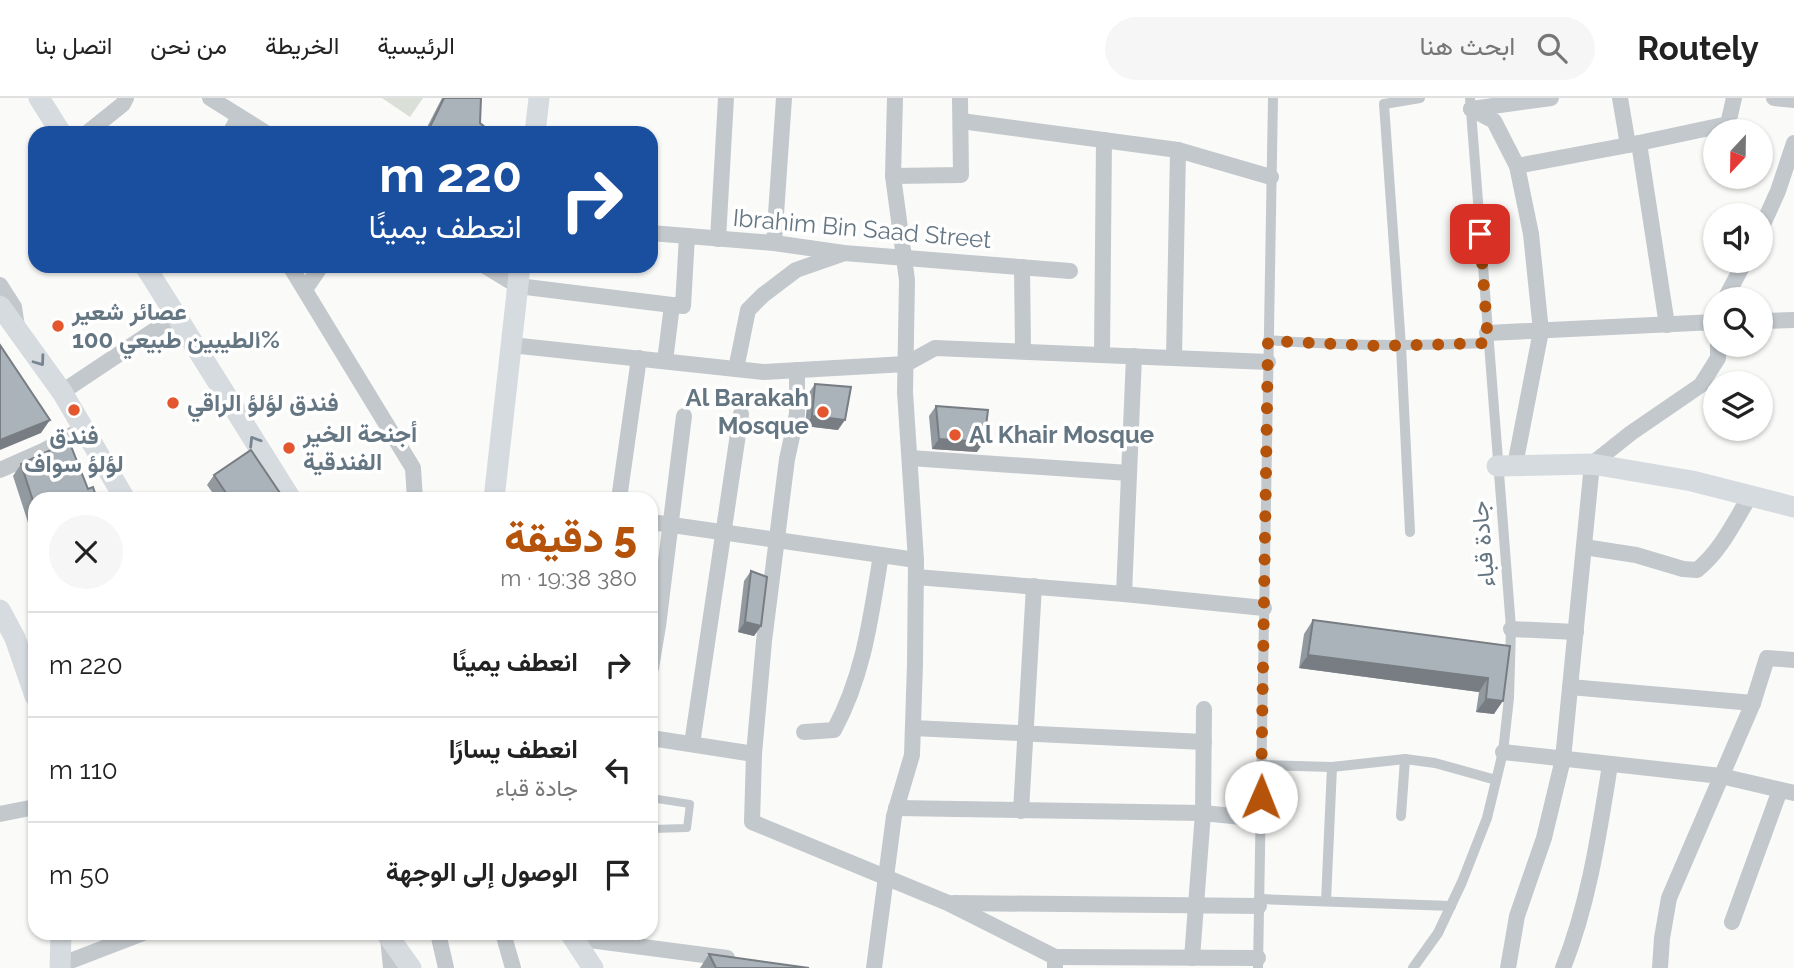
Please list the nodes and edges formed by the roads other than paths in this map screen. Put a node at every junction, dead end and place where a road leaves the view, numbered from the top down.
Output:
1 (38, 98) edge
2 (126, 98) edge
3 (210, 98) edge
4 (539, 98) edge
5 (726, 98) edge
6 (784, 98) edge
7 (895, 98) edge
8 (960, 98) edge
9 (1273, 98) edge
10 (1420, 98) edge
11 (1551, 98) edge
12 (1620, 98) edge
13 (1734, 98) edge
14 (1774, 98) edge
15 (1794, 100) edge
16 (1470, 104) edge
17 (239, 117) junction
18 (961, 121) junction
19 (56, 126) edge
20 (96, 126) edge
21 (234, 126) edge
22 (254, 126) edge
23 (536, 126) edge
24 (1104, 140) junction
25 (1794, 143) edge
26 (1633, 144) junction
27 (1178, 150) junction
28 (1517, 166) junction
29 (893, 176) junction
30 (1271, 177) junction
31 (1773, 203) edge
32 (658, 234) edge
33 (687, 236) junction
34 (718, 239) junction
35 (774, 243) junction
36 (844, 253) junction
37 (903, 256) junction
38 (1022, 267) junction
39 (1070, 271) dead end
40 (149, 273) edge
41 (295, 273) edge
42 (316, 273) edge
43 (519, 276) edge
44 (0, 285) edge
45 (306, 289) junction
46 (672, 305) junction
47 (0, 306) edge
48 (176, 316) junction
49 (1794, 320) edge
50 (1773, 321) edge
51 (1703, 323) edge
52 (1667, 325) junction
53 (17, 329) junction
54 (1541, 331) junction
55 (1488, 338) junction
56 (1268, 341) junction
57 (511, 345) junction
58 (1401, 346) junction
59 (1023, 350) junction
60 (1102, 354) junction
61 (1133, 356) junction
62 (1718, 357) edge
63 (639, 358) junction
64 (1174, 358) junction
65 (665, 361) junction
66 (1268, 362) junction
67 (906, 363) junction
68 (736, 369) junction
69 (797, 370) junction
70 (62, 392) junction
71 (741, 414) dead end
72 (684, 416) dead end
73 (84, 428) junction
74 (910, 458) junction
75 (1592, 464) junction
76 (1506, 466) junction
77 (0, 470) edge
78 (1129, 473) junction
79 (121, 492) edge
80 (287, 492) edge
81 (415, 492) edge
82 (495, 492) edge
83 (620, 492) edge
84 (1749, 496) junction
85 (1794, 507) edge
86 (658, 523) edge
87 (670, 525) junction
88 (1410, 532) dead end
89 (725, 533) junction
90 (778, 540) junction
91 (1584, 547) junction
92 (881, 555) junction
93 (916, 560) junction
94 (916, 578) junction
95 (1034, 586) junction
96 (1124, 594) junction
97 (1264, 608) junction
98 (0, 610) edge
99 (658, 615) edge
100 (1511, 629) junction
101 (1576, 632) junction
102 (1794, 660) edge
103 (28, 676) edge
104 (1570, 687) junction
105 (1753, 703) junction
106 (1203, 709) dead end
107 (912, 728) junction
108 (804, 733) dead end
109 (1025, 735) junction
110 (658, 739) edge
111 (1204, 742) junction
112 (692, 744) junction
113 (1503, 752) junction
114 (754, 754) junction
115 (1405, 758) junction
116 (1563, 759) junction
117 (1262, 765) junction
118 (1610, 765) junction
119 (1332, 767) junction
120 (1721, 776) junction
121 (1496, 780) junction
122 (1787, 791) edge
123 (658, 799) edge
124 (28, 808) edge
125 (897, 808) junction
126 (1021, 811) junction
127 (1203, 813) junction
128 (0, 814) edge
129 (1401, 816) dead end
130 (1261, 819) junction
131 (658, 829) edge
132 (886, 877) junction
133 (1326, 901) junction
134 (948, 903) junction
135 (1259, 903) junction
136 (1197, 905) junction
137 (1451, 906) junction
138 (1732, 922) dead end
139 (61, 940) edge
140 (126, 940) edge
141 (387, 940) edge
142 (390, 940) edge
143 (440, 940) edge
144 (505, 940) edge
145 (575, 940) edge
146 (606, 940) edge
147 (1192, 958) junction
148 (748, 961) edge
149 (1055, 963) edge
150 (1128, 963) edge
151 (1258, 963) edge
152 (60, 967) edge
153 (391, 968) edge
154 (411, 968) edge
155 (446, 968) edge
156 (513, 968) edge
157 (593, 968) edge
158 (874, 968) edge
159 (1413, 968) edge
160 (1508, 968) edge
161 (1563, 968) edge
162 (1660, 968) edge

1 - 19 main road
2 - 20 street
3 - 17 street
4 - 23 main road
5 - 34 street
6 - 35 street
7 - 29 street
8 - 18 street
9 - 30 street
10 - 58 street
11 - 16 street
12 - 26 street
13 - 26 street
14 - 15 street
16 - 28 street
16 - 55 street, جادة قباء
17 - 21 street
17 - 22 street
18 - 24 street
18 - 29 street
24 - 27 street
24 - 60 street
25 - 31 street
26 - 28 street
26 - 52 street
27 - 30 street
27 - 64 street
28 - 54 street
29 - 37 street
30 - 56 street
32 - 33 street, Ibrahim Bin Saad Street
33 - 34 street, Ibrahim Bin Saad Street
33 - 46 street
34 - 35 street, Ibrahim Bin Saad Street
35 - 36 street, Ibrahim Bin Saad Street
36 - 37 street, Ibrahim Bin Saad Street
36 - 68 street
37 - 38 street, Ibrahim Bin Saad Street
37 - 67 street
38 - 39 street, Ibrahim Bin Saad Street
38 - 59 street
40 - 48 main road
41 - 45 street
42 - 45 street
43 - 46 street
43 - 57 main road
44 - 53 street
45 - 81 street
46 - 65 street
47 - 53 main road
48 - 70 street
80 -> 48 main road
49 - 50 street
51 - 52 street
52 - 54 street
53 -> 70 main road
54 - 55 street
54 - 76 street
55 - 58 street
55 - 76 street, جادة قباء
56 - 58 street
56 - 66 street
57 - 63 street
57 - 82 main road
58 - 88 street
59 - 60 street
59 - 67 street
60 - 61 street
61 - 64 street
61 - 78 street
62 - 75 street
63 - 65 street
63 - 83 street
64 - 66 street
65 - 68 street
66 - 97 street
67 - 69 street
67 - 74 street
68 - 69 street
69 - 90 street
70 - 73 main road
71 - 89 street
72 - 87 street
73 - 77 street
73 - 79 main road
74 - 78 street
74 - 93 street
75 - 76 main road
75 - 84 main road
75 - 91 street
76 - 100 street, جادة قباء
78 - 96 street
84 - 85 main road
84 - 91 street
86 - 87 street
87 - 89 street
87 - 99 street
89 - 90 street
89 - 112 street
90 - 92 street
90 - 114 street
91 - 101 street
92 - 93 street
92 - 108 street
93 - 94 street
94 - 95 street
94 - 107 street
95 - 96 street
95 - 109 street
96 - 97 street
97 - 117 street
98 - 103 main road
100 - 101 street
100 - 113 street, جادة قباء
101 - 104 street
102 - 105 street
104 - 105 street
104 - 116 street
105 - 120 street
106 - 111 street
107 - 109 street
107 - 125 street
109 - 111 street
109 - 126 street
110 - 112 street
111 - 127 street
112 - 114 street
113 - 116 street
113 - 121 street, جادة قباء
114 - 132 street
115 - 119 street
115 - 121 street
115 - 129 street
116 - 118 street
116 - 160 street
117 - 119 street
117 - 130 street
118 - 120 street
118 - 161 street
119 - 133 street
120 - 122 street
120 - 162 street
121 - 137 street, جادة قباء
122 - 138 street
123 - 131 lane
124 - 128 street
125 - 126 street
125 - 132 street
126 - 127 street
127 - 130 street
127 - 136 street
130 - 135 street
132 - 134 street
132 - 158 street
133 - 135 street
133 - 137 street
134 - 136 street
134 - 149 street
135 - 136 street
135 - 151 street
136 - 147 street
137 - 159 street, جادة قباء
139 - 152 main road
140 - 152 street
141 - 153 street
142 - 154 main road
143 - 155 street
144 - 156 street
145 - 157 main road
146 - 148 street
147 - 150 street
147 - 151 street
149 - 150 street

